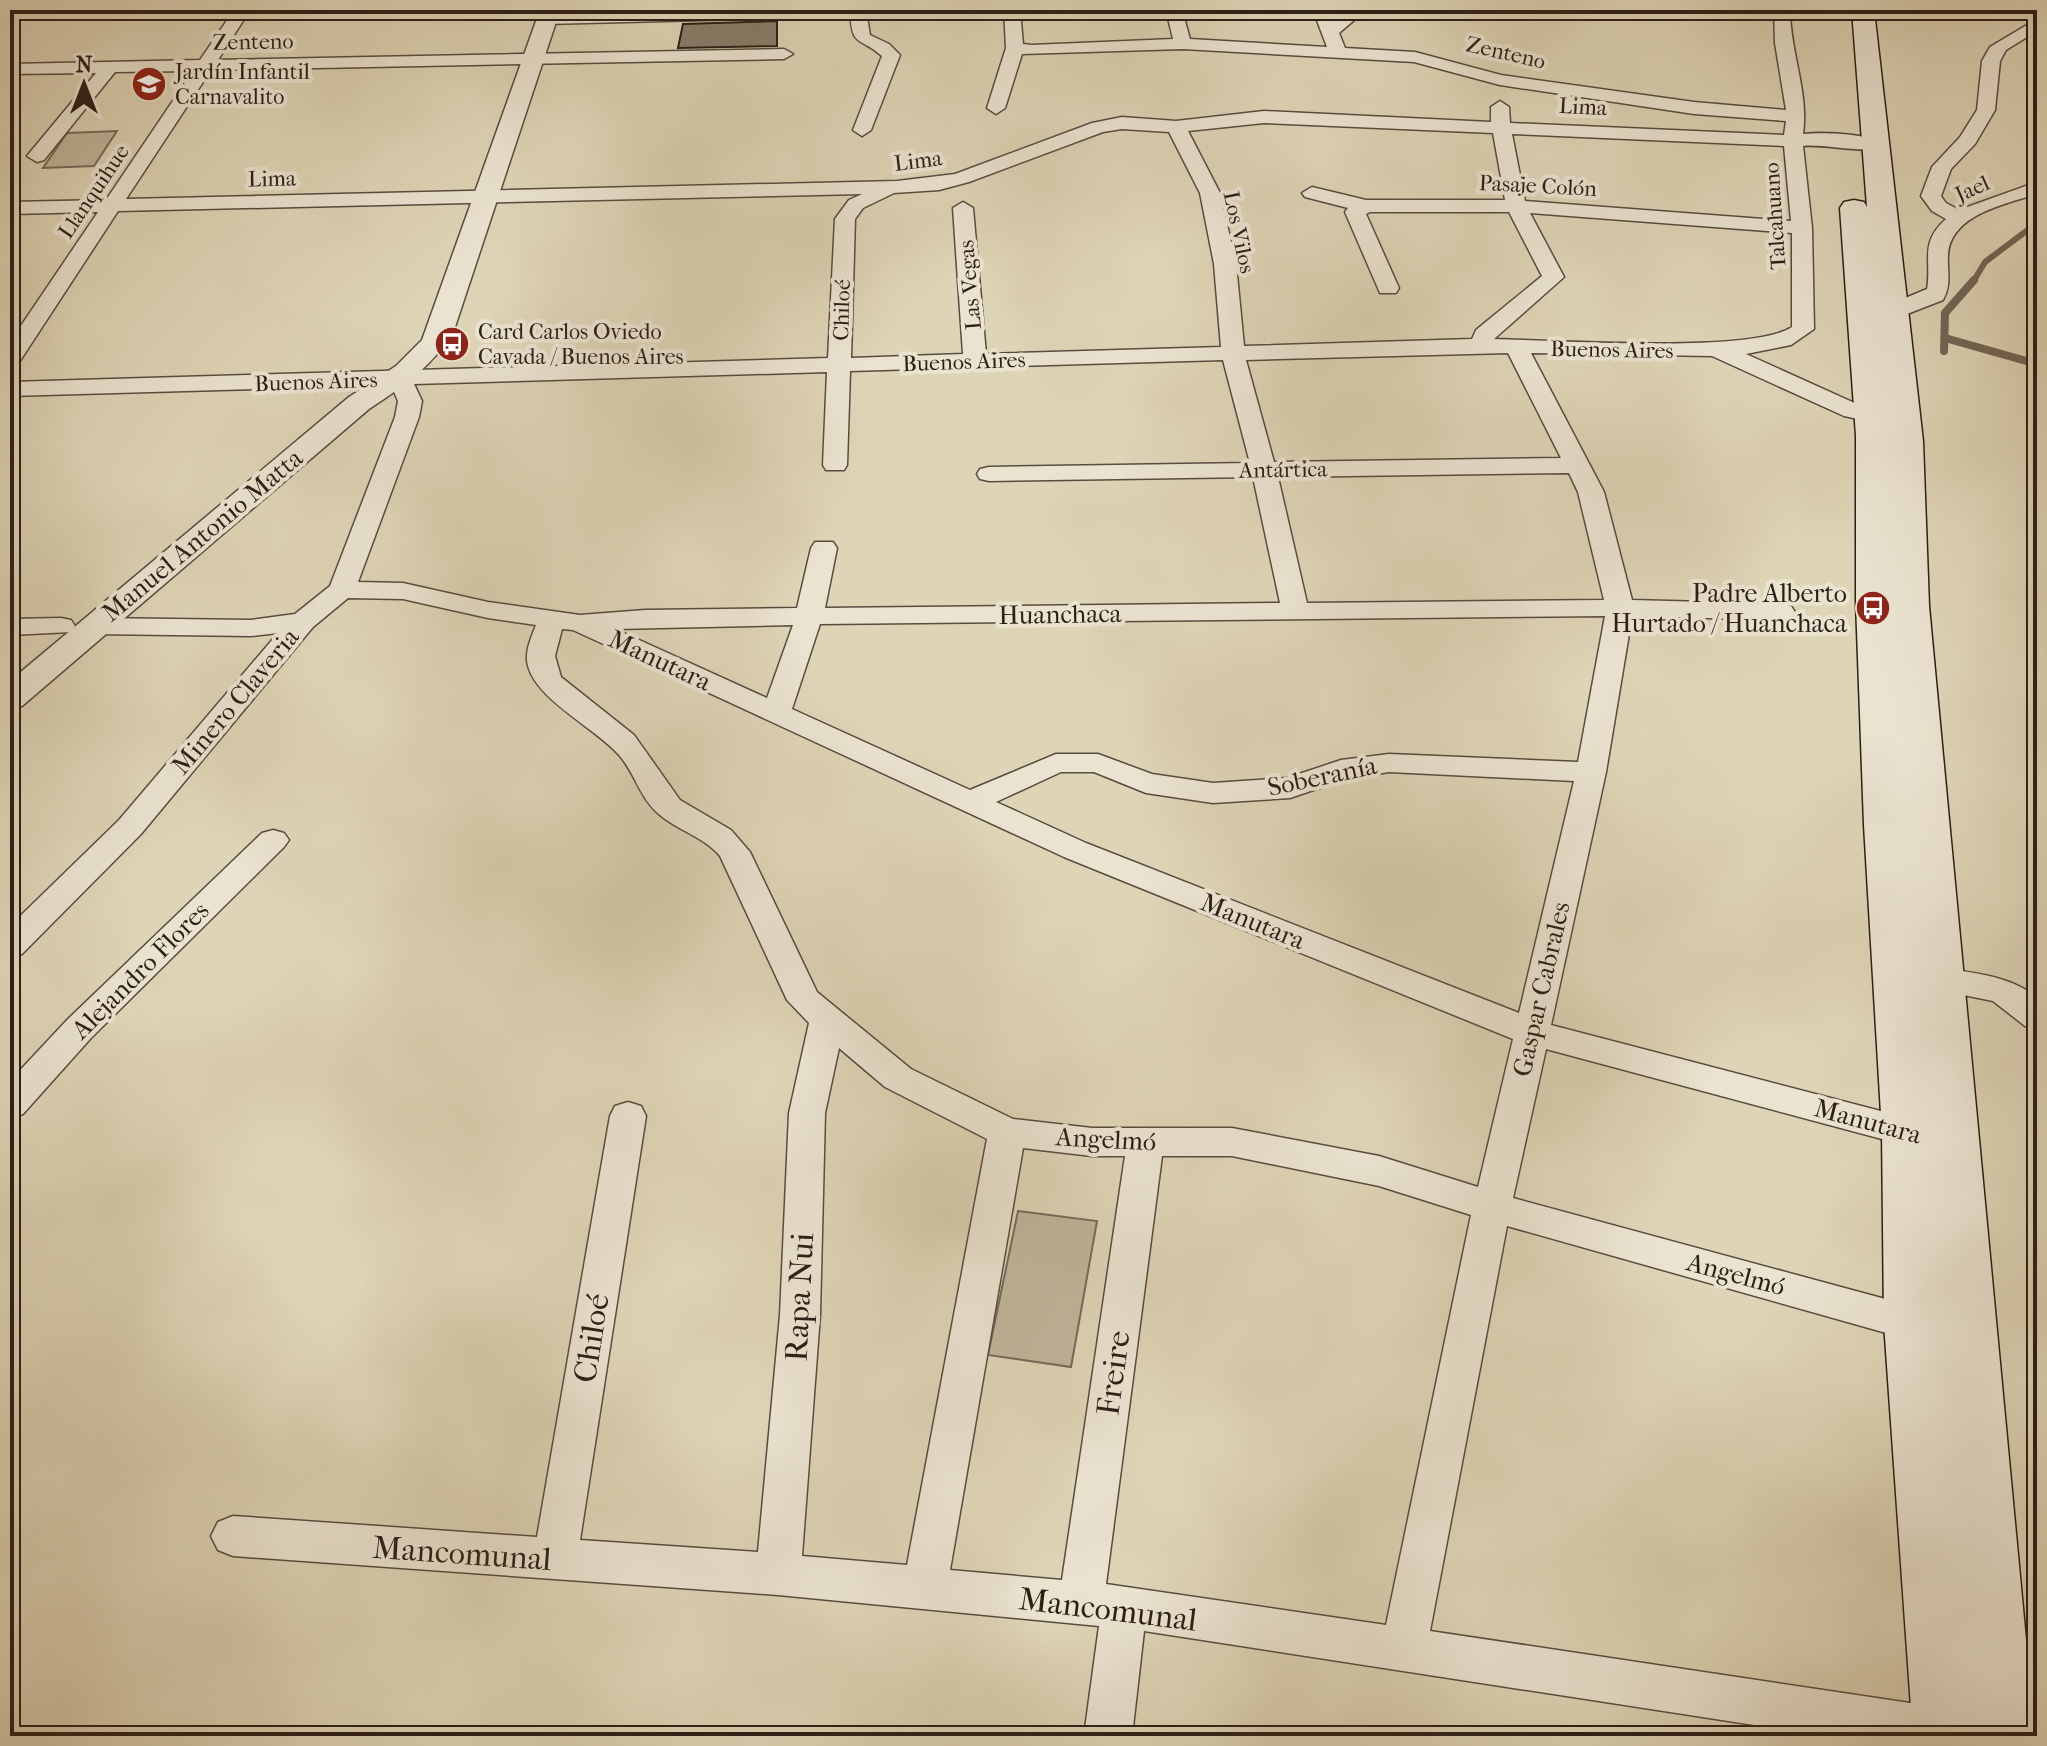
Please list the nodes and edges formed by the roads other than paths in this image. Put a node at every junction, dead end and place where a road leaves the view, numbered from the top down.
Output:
1 (242, 10) edge
2 (858, 10) edge
3 (1012, 10) edge
4 (1174, 10) edge
5 (1321, 10) edge
6 (1358, 10) edge
7 (1782, 10) edge
8 (672, 13) edge
9 (549, 14) edge
10 (1855, 22) edge
11 (2037, 24) edge
12 (1330, 32) junction
13 (784, 35) edge
14 (1183, 44) junction
15 (1015, 48) junction
16 (1338, 52) junction
17 (664, 56) junction
18 (533, 60) junction
19 (205, 66) junction
20 (110, 67) junction
21 (10, 69) edge
22 (658, 75) dead end
23 (1500, 80) junction
24 (996, 108) dead end
25 (1501, 126) junction
26 (1176, 127) junction
27 (1794, 129) junction
28 (862, 130) dead end
29 (1849, 141) junction
30 (37, 156) dead end
31 (897, 187) junction
32 (2037, 188) edge
33 (1312, 193) dead end
34 (486, 197) junction
35 (112, 206) junction
36 (1366, 206) junction
37 (1516, 206) junction
38 (10, 208) edge
39 (963, 208) dead end
40 (1960, 218) junction
41 (1802, 228) junction
42 (1388, 288) dead end
43 (1894, 311) junction
44 (1481, 346) junction
45 (1516, 346) junction
46 (1716, 349) junction
47 (1233, 353) junction
48 (10, 359) edge
49 (975, 361) junction
50 (840, 365) junction
51 (400, 379) junction
52 (10, 389) edge
53 (1887, 419) junction
54 (835, 465) dead end
55 (1577, 465) junction
56 (1264, 470) junction
57 (989, 474) dead end
58 (824, 548) dead end
59 (342, 590) junction
60 (1620, 608) junction
61 (1295, 611) junction
62 (1781, 612) dead end
63 (809, 617) junction
64 (303, 621) junction
65 (566, 622) junction
66 (61, 626) dead end
67 (94, 626) junction
68 (10, 627) edge
69 (10, 699) edge
70 (776, 713) junction
71 (1591, 772) junction
72 (970, 802) junction
73 (273, 840) dead end
74 (10, 946) edge
75 (1941, 980) junction
76 (2037, 1017) edge
77 (827, 1022) junction
78 (1531, 1032) junction
79 (10, 1104) edge
80 (628, 1116) dead end
81 (1907, 1131) junction
82 (1007, 1132) junction
83 (1145, 1142) junction
84 (1953, 1143) junction
85 (1492, 1207) junction
86 (1911, 1323) junction
87 (233, 1536) dead end
88 (555, 1560) junction
89 (778, 1574) junction
90 (925, 1588) junction
91 (1102, 1606) junction
92 (1404, 1648) junction
93 (1956, 1735) edge
94 (1108, 1736) edge
95 (2002, 1736) edge

1 - 19 street, Llanquihue
2 - 28 street
3 - 15 street
4 - 14 street
5 - 12 street
6 - 12 street
7 - 27 street, Talcahuano
8 - 9 street
8 - 13 street
9 - 18 street, Manuel Antonio Matta
10 - 29 main road
11 - 40 street
12 - 16 street
13 - 17 street, Zenteno
14 - 15 street, Zenteno
14 - 16 street, Zenteno
15 - 24 street
16 - 23 street, Zenteno
17 - 18 street, Zenteno
17 - 22 street
18 - 19 street, Zenteno
18 - 34 street, Manuel Antonio Matta
19 - 20 street, Zenteno
19 - 35 street, Llanquihue
20 - 21 street, Zenteno
20 - 30 street
23 - 25 street
23 - 27 street, Zenteno
25 - 26 street, Lima
25 - 27 street, Lima
25 - 37 street
26 - 31 street, Lima
26 - 47 street, Los Vilos
27 - 29 street, Lima
27 - 41 street, Talcahuano
29 - 43 main road
29 - 53 main road
31 - 34 street, Lima
31 - 50 street, Chiloé
32 - 40 street, Jael
33 - 36 street, Pasaje Colón
34 - 35 street, Lima
34 - 51 street, Manuel Antonio Matta
35 - 38 street, Lima
35 - 48 street, Llanquihue
36 - 37 street, Pasaje Colón
36 - 42 street
37 - 41 street, Pasaje Colón
37 - 44 street
39 - 49 street, Las Vegas
40 - 43 street, Jael
41 - 46 street, Talcahuano
43 - 53 main road
44 - 45 street, Buenos Aires
44 - 47 street, Buenos Aires
45 - 46 street, Buenos Aires
45 - 55 street, Gaspar Cabrales
46 - 53 street, Buenos Aires
47 - 49 street, Buenos Aires
47 - 56 street, Los Vilos
49 - 50 street, Buenos Aires
50 - 51 street, Buenos Aires
50 - 54 street, Chiloé
51 - 52 street, Buenos Aires
51 - 59 street
51 - 67 street, Manuel Antonio Matta
53 - 75 main road
53 - 81 main road
55 - 56 street, Antártica
55 - 60 street, Gaspar Cabrales
56 - 57 street, Antártica
56 - 61 street, Los Vilos
58 - 63 street
59 - 64 street, Minero Claveria
59 - 65 street, Huanchaca
60 - 61 street, Huanchaca
60 - 62 street, Huanchaca
60 - 71 street, Gaspar Cabrales
61 - 63 street, Huanchaca
63 - 65 street, Huanchaca
63 - 70 street
64 - 67 street
64 - 74 street, Minero Claveria
65 - 70 street, Manutara
65 - 77 street, Angelmó
66 - 68 street
67 - 69 street, Manuel Antonio Matta
70 - 72 street, Manutara
71 - 72 street, Soberanía
71 - 78 street, Gaspar Cabrales
72 - 78 street, Manutara
73 - 79 street, Alejandro Flores
75 - 76 street
75 - 84 main road
77 - 82 street, Angelmó
77 - 89 street, Rapa Nui
78 - 81 street, Manutara
78 - 85 street, Gaspar Cabrales
80 - 88 street, Chiloé
81 - 84 street, Manutara
81 - 86 main road
82 - 83 street, Angelmó
82 - 90 street
83 - 85 street, Angelmó
83 - 91 street, Freire
84 - 95 main road
85 - 86 street, Angelmó
85 - 92 street, Gaspar Cabrales
86 - 93 main road
87 - 88 street, Mancomunal
88 - 89 street, Mancomunal
89 - 90 street, Mancomunal
90 - 91 street, Mancomunal
91 - 92 street, Mancomunal
91 - 94 street, Freire
92 - 93 street, Mancomunal

